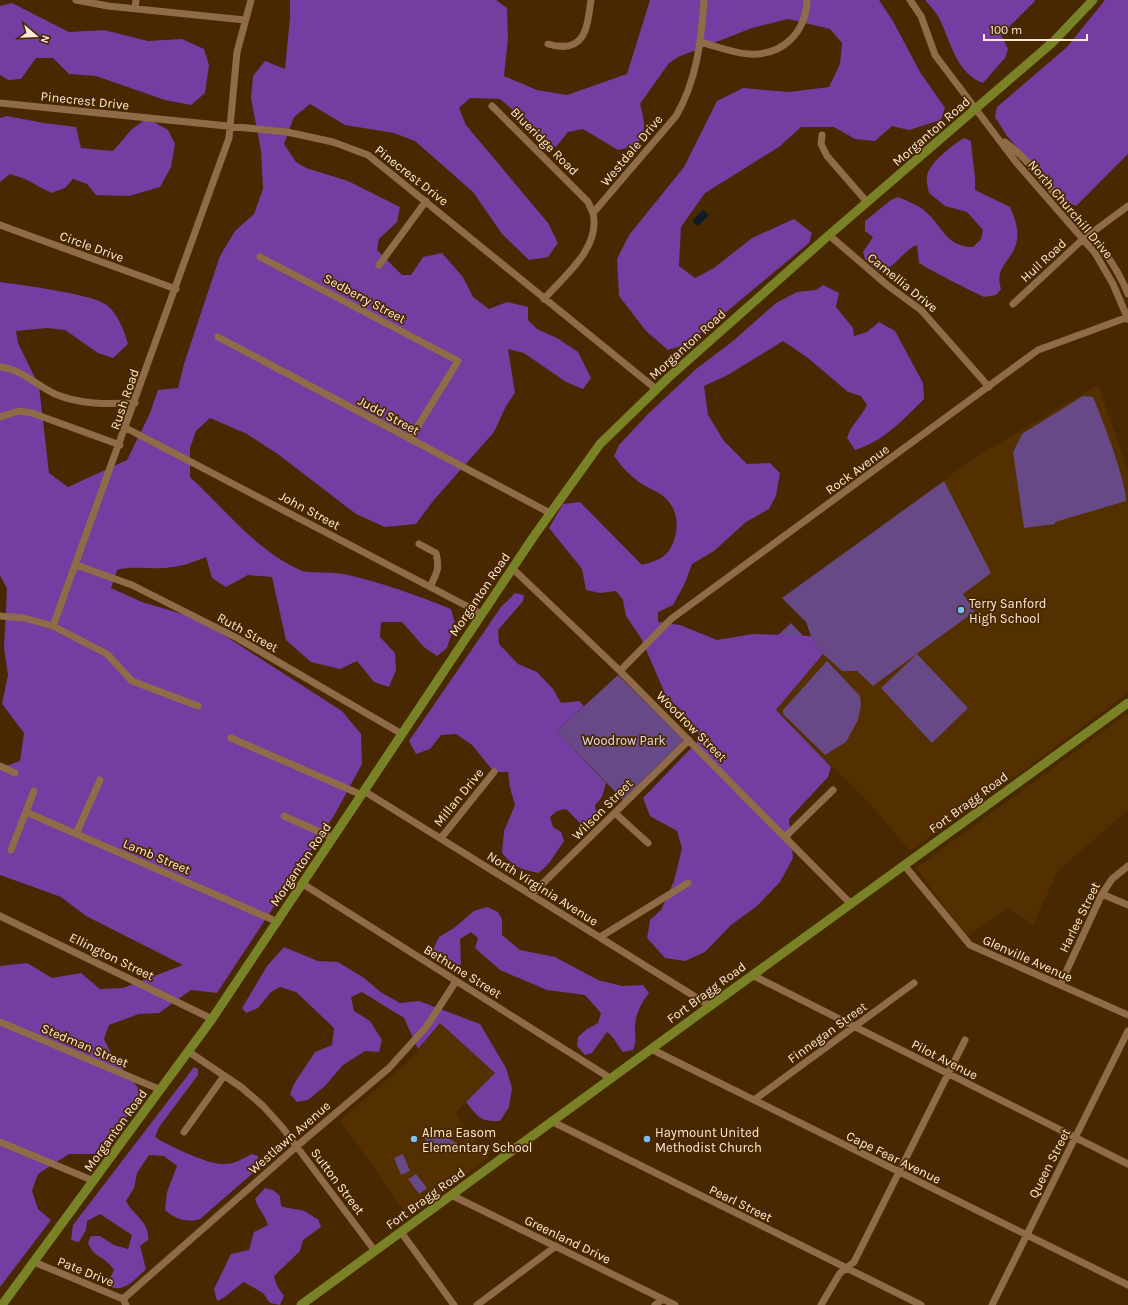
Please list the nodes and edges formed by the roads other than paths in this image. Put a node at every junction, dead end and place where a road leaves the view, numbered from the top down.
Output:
1 (76, 0) edge
2 (136, 0) edge
3 (251, 0) edge
4 (591, 0) edge
5 (704, 0) edge
6 (807, 0) edge
7 (910, 0) edge
8 (1093, 0) edge
9 (135, 8) junction
10 (245, 20) junction
11 (700, 42) junction
12 (548, 44) dead end
13 (0, 103) edge
14 (492, 106) dead end
15 (976, 110) junction
16 (231, 126) junction
17 (822, 135) dead end
18 (1000, 139) junction
19 (426, 201) junction
20 (867, 202) junction
21 (1128, 206) edge
22 (593, 213) junction
23 (0, 225) edge
24 (1091, 234) junction
25 (829, 235) junction
26 (1082, 240) junction
27 (260, 257) dead end
28 (379, 265) dead end
29 (176, 289) junction
30 (1128, 294) edge
31 (544, 299) junction
32 (1013, 304) dead end
33 (1128, 318) edge
34 (218, 337) dead end
35 (0, 366) edge
36 (989, 387) junction
37 (656, 389) junction
38 (135, 403) junction
39 (0, 417) edge
40 (126, 428) junction
41 (410, 439) junction
42 (120, 445) junction
43 (550, 513) junction
44 (419, 544) dead end
45 (76, 565) junction
46 (512, 568) junction
47 (430, 587) junction
48 (482, 614) junction
49 (0, 616) edge
50 (53, 626) junction
51 (620, 670) junction
52 (1128, 703) edge
53 (198, 706) dead end
54 (402, 734) junction
55 (231, 738) dead end
56 (689, 740) junction
57 (0, 766) edge
58 (494, 772) dead end
59 (15, 773) dead end
60 (100, 780) dead end
61 (833, 790) dead end
62 (34, 791) dead end
63 (363, 793) junction
64 (26, 812) junction
65 (615, 812) junction
66 (284, 816) dead end
67 (76, 834) junction
68 (785, 837) junction
69 (333, 838) junction
70 (441, 838) junction
71 (648, 843) dead end
72 (11, 850) dead end
73 (904, 865) junction
74 (1128, 866) edge
75 (688, 883) dead end
76 (302, 884) junction
77 (532, 894) junction
78 (1102, 894) junction
79 (851, 904) junction
80 (1128, 905) edge
81 (0, 916) edge
82 (278, 922) junction
83 (600, 937) junction
84 (752, 975) junction
85 (456, 981) junction
86 (914, 983) dead end
87 (1060, 985) junction
88 (710, 1006) junction
89 (1128, 1015) edge
90 (212, 1019) junction
91 (0, 1022) edge
92 (854, 1027) junction
93 (1128, 1031) edge
94 (965, 1040) dead end
95 (651, 1049) junction
96 (189, 1052) junction
97 (949, 1074) junction
98 (224, 1076) junction
99 (610, 1078) junction
100 (161, 1090) junction
101 (754, 1100) junction
102 (551, 1121) junction
103 (184, 1132) dead end
104 (1075, 1137) junction
105 (0, 1142) edge
106 (297, 1146) junction
107 (1128, 1164) edge
108 (899, 1173) junction
109 (94, 1181) junction
110 (450, 1195) junction
111 (401, 1232) junction
112 (1026, 1236) junction
113 (556, 1246) junction
114 (375, 1251) junction
115 (34, 1262) junction
116 (846, 1268) junction
117 (1128, 1285) edge
118 (663, 1299) junction
119 (125, 1302) edge
120 (2, 1305) edge
121 (301, 1305) edge
122 (454, 1305) edge
123 (477, 1305) edge
124 (655, 1305) edge
125 (675, 1305) edge
126 (822, 1305) edge
127 (921, 1305) edge
128 (992, 1305) edge

1 - 9 street
2 - 9 street
3 - 10 street, Rush Road
4 - 12 street
5 - 11 street, Westdale Drive
6 - 11 street
7 - 15 street, North Churchill Drive
8 - 15 main road, Morganton Road
9 - 10 street
10 - 16 street, Rush Road
11 - 22 street, Westdale Drive
13 - 16 street, Pinecrest Drive
14 - 22 street, Blueridge Road
15 - 18 street, North Churchill Drive
15 - 20 main road, Morganton Road
16 - 19 street, Pinecrest Drive
16 - 29 street, Rush Road
17 - 20 street
18 - 24 street, North Churchill Drive
18 - 26 street, North Churchill Drive
19 - 28 street
19 - 31 street, Pinecrest Drive
20 - 25 main road, Morganton Road
21 - 24 street, Hull Road
22 - 31 street
23 - 29 street, Circle Drive
24 - 26 street, Hull Road
24 - 30 street, North Churchill Drive
25 - 36 street, Camellia Drive
25 - 37 main road, Morganton Road
26 - 32 street, Hull Road
26 - 33 street, North Churchill Drive
27 - 41 street, Sedberry Street
29 - 38 street, Rush Road
31 - 37 street, Pinecrest Drive
33 - 36 street, Rock Avenue
34 - 41 street, Judd Street
35 - 38 street
36 - 51 street, Rock Avenue
37 - 43 main road, Morganton Road
38 - 40 street, Rush Road
39 - 42 street
40 - 42 street, Rush Road
40 - 47 street, John Street
41 - 43 street, Judd Street
42 - 45 street, Rush Road
43 - 46 main road, Morganton Road
44 - 47 street
45 - 50 street, Rush Road
45 - 54 street, Ruth Street
46 - 48 main road, Morganton Road
46 - 51 street, Woodrow Street
47 - 48 street, John Street
48 - 54 main road, Morganton Road
49 - 50 street
50 - 53 street
51 - 56 street, Woodrow Street
52 - 73 main road, Fort Bragg Road
54 - 63 main road, Morganton Road
55 - 63 street, North Virginia Avenue
56 - 65 street, Wilson Street
56 - 68 street, Woodrow Street
57 - 59 street
58 - 70 street, Millan Drive
60 - 67 street
61 - 68 street
62 - 64 street
63 - 69 main road, Morganton Road
63 - 70 street, North Virginia Avenue
64 - 67 street, Lamb Street
64 - 72 street
65 - 71 street
65 - 77 street, Wilson Street
66 - 69 street
67 - 82 street, Lamb Street
68 - 79 street, Woodrow Street
69 - 76 main road, Morganton Road
70 - 77 street, North Virginia Avenue
73 - 79 main road, Fort Bragg Road
73 - 87 street, Glenville Avenue
74 - 78 street, Harlee Street
75 - 83 street
76 - 82 main road, Morganton Road
76 - 85 street, Bethune Street
77 - 83 street, North Virginia Avenue
78 - 80 street
78 - 87 street, Harlee Street
79 - 84 main road, Fort Bragg Road
81 - 90 street, Ellington Street
82 - 90 main road, Morganton Road
83 - 88 street, North Virginia Avenue
84 - 88 main road, Fort Bragg Road
84 - 92 street, Pilot Avenue
85 - 99 street, Bethune Street
85 - 106 street, Westlawn Avenue
86 - 92 street, Finnegan Street
87 - 89 street, Glenville Avenue
88 - 95 main road, Fort Bragg Road
90 - 96 main road, Morganton Road
91 - 100 street, Stedman Street
92 - 97 street, Pilot Avenue
92 - 101 street, Finnegan Street
93 - 104 street, Queen Street
94 - 97 street
95 - 99 main road, Fort Bragg Road
95 - 101 street, Cape Fear Avenue
96 - 98 street, Sutton Street
96 - 100 main road, Morganton Road
97 - 104 street, Pilot Avenue
97 - 108 street
98 - 103 street
98 - 106 street, Sutton Street
99 - 102 main road, Fort Bragg Road
100 - 109 main road, Morganton Road
101 - 108 street, Cape Fear Avenue
102 - 110 main road, Fort Bragg Road
102 - 116 street, Pearl Street
104 - 107 street, Pilot Avenue
104 - 112 street, Queen Street
105 - 109 street
106 - 114 street, Sutton Street
106 - 119 street, Westlawn Avenue
108 - 112 street, Cape Fear Avenue
108 - 116 street
109 - 115 main road, Morganton Road
110 - 111 main road, Fort Bragg Road
110 - 113 street, Greenland Drive
111 - 114 main road, Fort Bragg Road
111 - 122 street
112 - 117 street, Cape Fear Avenue
112 - 128 street, Queen Street
113 - 118 street, Greenland Drive
113 - 123 street
114 - 121 main road, Fort Bragg Road
115 - 119 street, Pate Drive
115 - 120 main road, Morganton Road
116 - 126 street
116 - 127 street, Pearl Street
118 - 124 street
118 - 125 street, Greenland Drive

